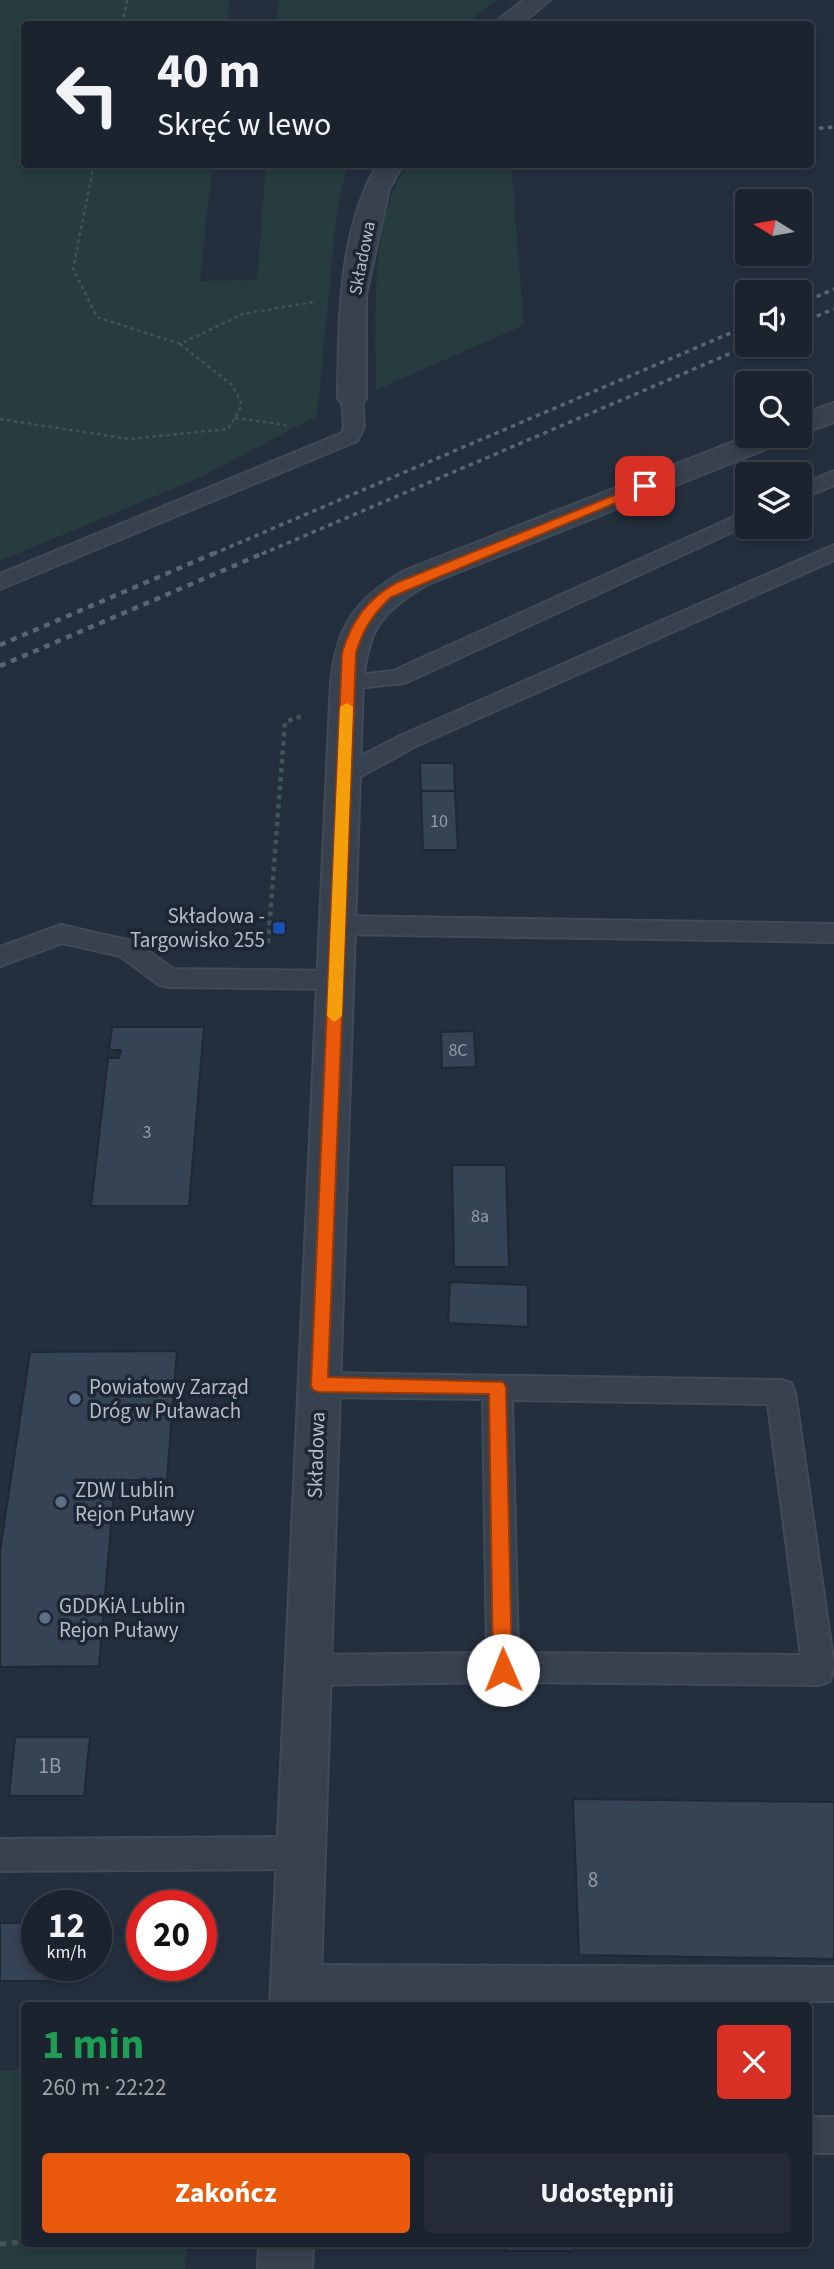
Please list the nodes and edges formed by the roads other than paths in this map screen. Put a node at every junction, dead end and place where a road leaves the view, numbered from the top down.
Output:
1 (539, 0) edge
2 (511, 21) edge
3 (389, 168) edge
4 (352, 398) joint
5 (834, 412) edge
6 (812, 420) edge
7 (743, 448) edge
8 (834, 477) edge
9 (812, 487) edge
10 (735, 523) edge
11 (834, 552) edge
12 (0, 582) edge
13 (348, 667) junction
14 (344, 775) junction
15 (338, 925) junction
16 (834, 933) edge
17 (0, 957) edge
18 (336, 980) junction
19 (319, 1385) junction
20 (497, 1387) junction
21 (308, 1670) junction
22 (503, 1670) junction
23 (301, 1853) junction
24 (0, 1855) edge
25 (834, 1984) edge
26 (295, 1994) edge
27 (812, 2135) edge
28 (834, 2135) edge
29 (286, 2247) edge
30 (285, 2269) edge

1 - 2 street
3 - 4 street, Składowa
4 - 12 lane
5 - 6 street
7 - 13 street
8 - 9 lane
10 - 13 lane
11 - 14 lane
13 - 14 street, Składowa
14 - 15 street, Składowa
15 - 16 lane
15 - 18 street, Składowa
17 - 18 lane
18 - 19 street, Składowa
19 - 20 lane
19 - 21 street, Składowa
20 - 22 lane
20 - 22 lane
21 - 22 lane
21 - 23 street, Składowa
23 - 24 lane
23 - 26 street, Składowa
25 - 26 lane
27 - 28 lane
29 - 30 street

